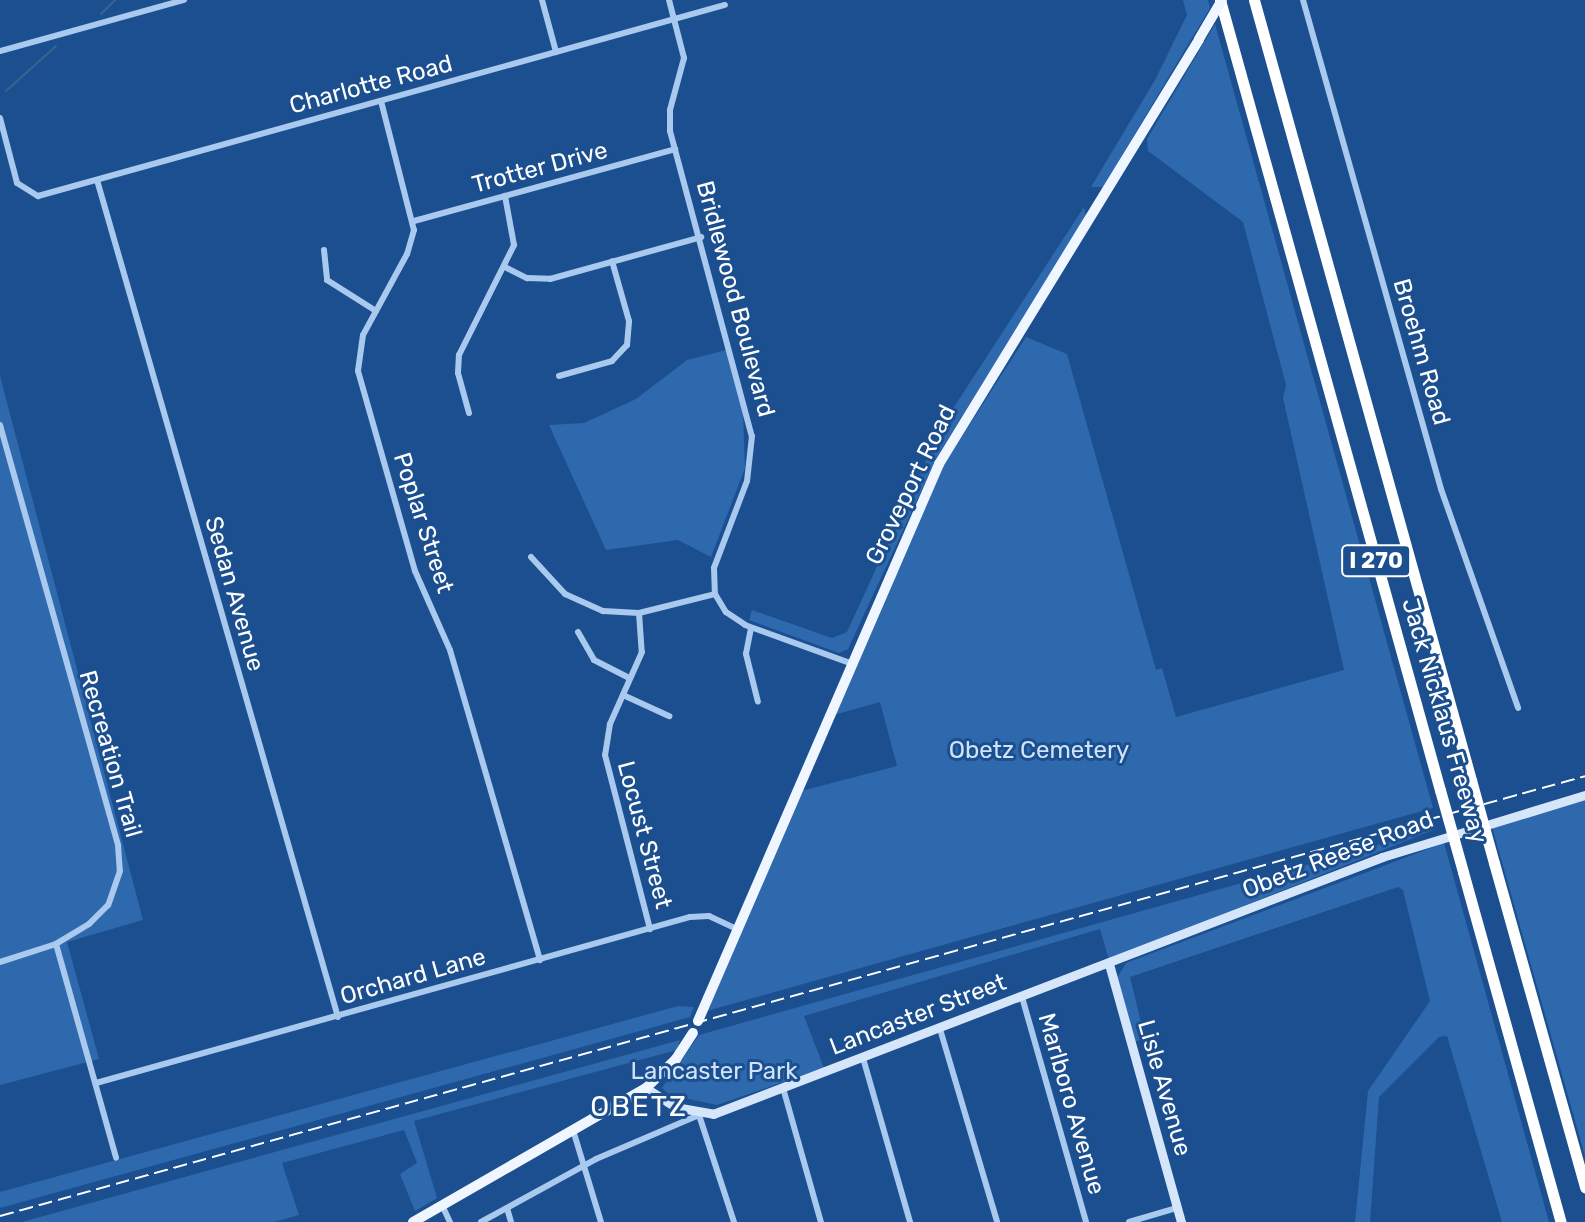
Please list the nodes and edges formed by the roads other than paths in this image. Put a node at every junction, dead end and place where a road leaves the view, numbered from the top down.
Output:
1 (184, 0) edge
2 (542, 0) edge
3 (669, 0) edge
4 (1221, 0) edge
5 (1254, 0) edge
6 (1303, 0) edge
7 (725, 5) dead end
8 (675, 19) junction
9 (0, 51) edge
10 (556, 52) junction
11 (381, 101) junction
12 (0, 118) edge
13 (675, 149) junction
14 (97, 180) junction
15 (505, 196) junction
16 (414, 221) junction
17 (701, 237) junction
18 (324, 250) dead end
19 (612, 261) junction
20 (505, 267) junction
21 (376, 311) junction
22 (559, 376) dead end
23 (469, 413) dead end
24 (0, 425) edge
25 (531, 557) dead end
26 (715, 594) junction
27 (639, 613) junction
28 (751, 628) junction
29 (578, 632) dead end
30 (850, 663) junction
31 (629, 678) junction
32 (623, 695) junction
33 (758, 702) dead end
34 (1518, 708) dead end
35 (669, 716) dead end
36 (1585, 795) edge
37 (650, 929) junction
38 (737, 929) junction
39 (56, 944) junction
40 (540, 960) junction
41 (0, 962) edge
42 (1109, 964) junction
43 (1022, 997) junction
44 (338, 1017) junction
45 (698, 1021) dead end
46 (940, 1029) junction
47 (693, 1033) dead end
48 (863, 1058) junction
49 (96, 1083) junction
50 (646, 1088) junction
51 (783, 1088) junction
52 (699, 1115) junction
53 (573, 1130) junction
54 (116, 1158) dead end
55 (584, 1165) junction
56 (1585, 1187) edge
57 (442, 1205) junction
58 (507, 1208) junction
59 (1177, 1208) junction
60 (413, 1222) edge
61 (450, 1222) edge
62 (481, 1222) edge
63 (511, 1222) edge
64 (601, 1222) edge
65 (734, 1222) edge
66 (821, 1222) edge
67 (910, 1222) edge
68 (997, 1222) edge
69 (1086, 1222) edge
70 (1129, 1222) edge
71 (1181, 1222) edge
72 (1561, 1222) edge

1 - 9 street
2 - 10 street
3 - 8 street, Bridlewood Boulevard
4 - 30 main road, Groveport Road, bridge
4 - 72 highway, Jack Nicklaus Freeway / I 270, bridge
5 - 56 highway, Jack Nicklaus Freeway / I 270, bridge
6 - 34 street, Broehm Road
7 - 8 street, Charlotte Road
8 - 10 street, Charlotte Road
8 - 13 street, Bridlewood Boulevard
10 - 11 street, Charlotte Road
11 - 14 street, Charlotte Road
11 - 16 street
12 - 14 street, Charlotte Road
13 - 15 street, Trotter Drive
13 - 17 street, Bridlewood Boulevard
14 - 44 street, Sedan Avenue
15 - 16 street, Trotter Drive
15 - 20 street
16 - 21 street, Poplar Street
17 - 19 street
17 - 26 street, Bridlewood Boulevard
18 - 21 street
19 - 20 street
19 - 22 street
20 - 23 street
21 - 40 street, Poplar Street
24 - 39 street, Recreation Trail
25 - 27 street
26 - 27 street
26 - 28 street
27 - 31 street, Locust Street
28 - 30 street
28 - 33 street
29 - 31 street
30 - 38 main road, Groveport Road
31 - 32 street, Locust Street
32 - 35 street
32 - 37 street, Locust Street
36 - 42 street, Obetz Reese Road
37 - 38 street, Orchard Lane
37 - 40 street, Orchard Lane
38 - 45 main road, Groveport Road
39 - 41 street, Recreation Trail
39 - 49 street
40 - 44 street, Orchard Lane
42 - 43 street, Lancaster Street
42 - 59 street, Lisle Avenue
43 - 46 street, Lancaster Street
43 - 69 street, Marlboro Avenue
44 - 49 street, Orchard Lane
46 - 48 street, Lancaster Street
46 - 68 street
47 - 50 main road
48 - 51 street, Lancaster Street
48 - 67 street
49 - 54 street
50 - 52 street
50 - 53 main road
51 - 52 street, Lancaster Street
51 - 66 street
52 - 55 street, Lancaster Street
52 - 65 street
53 - 55 street
53 - 57 main road
55 - 58 street, Lancaster Street
55 - 64 street
57 - 60 main road
57 - 61 street
58 - 62 street, Lancaster Street
58 - 63 street
59 - 70 street
59 - 71 street, Lisle Avenue

